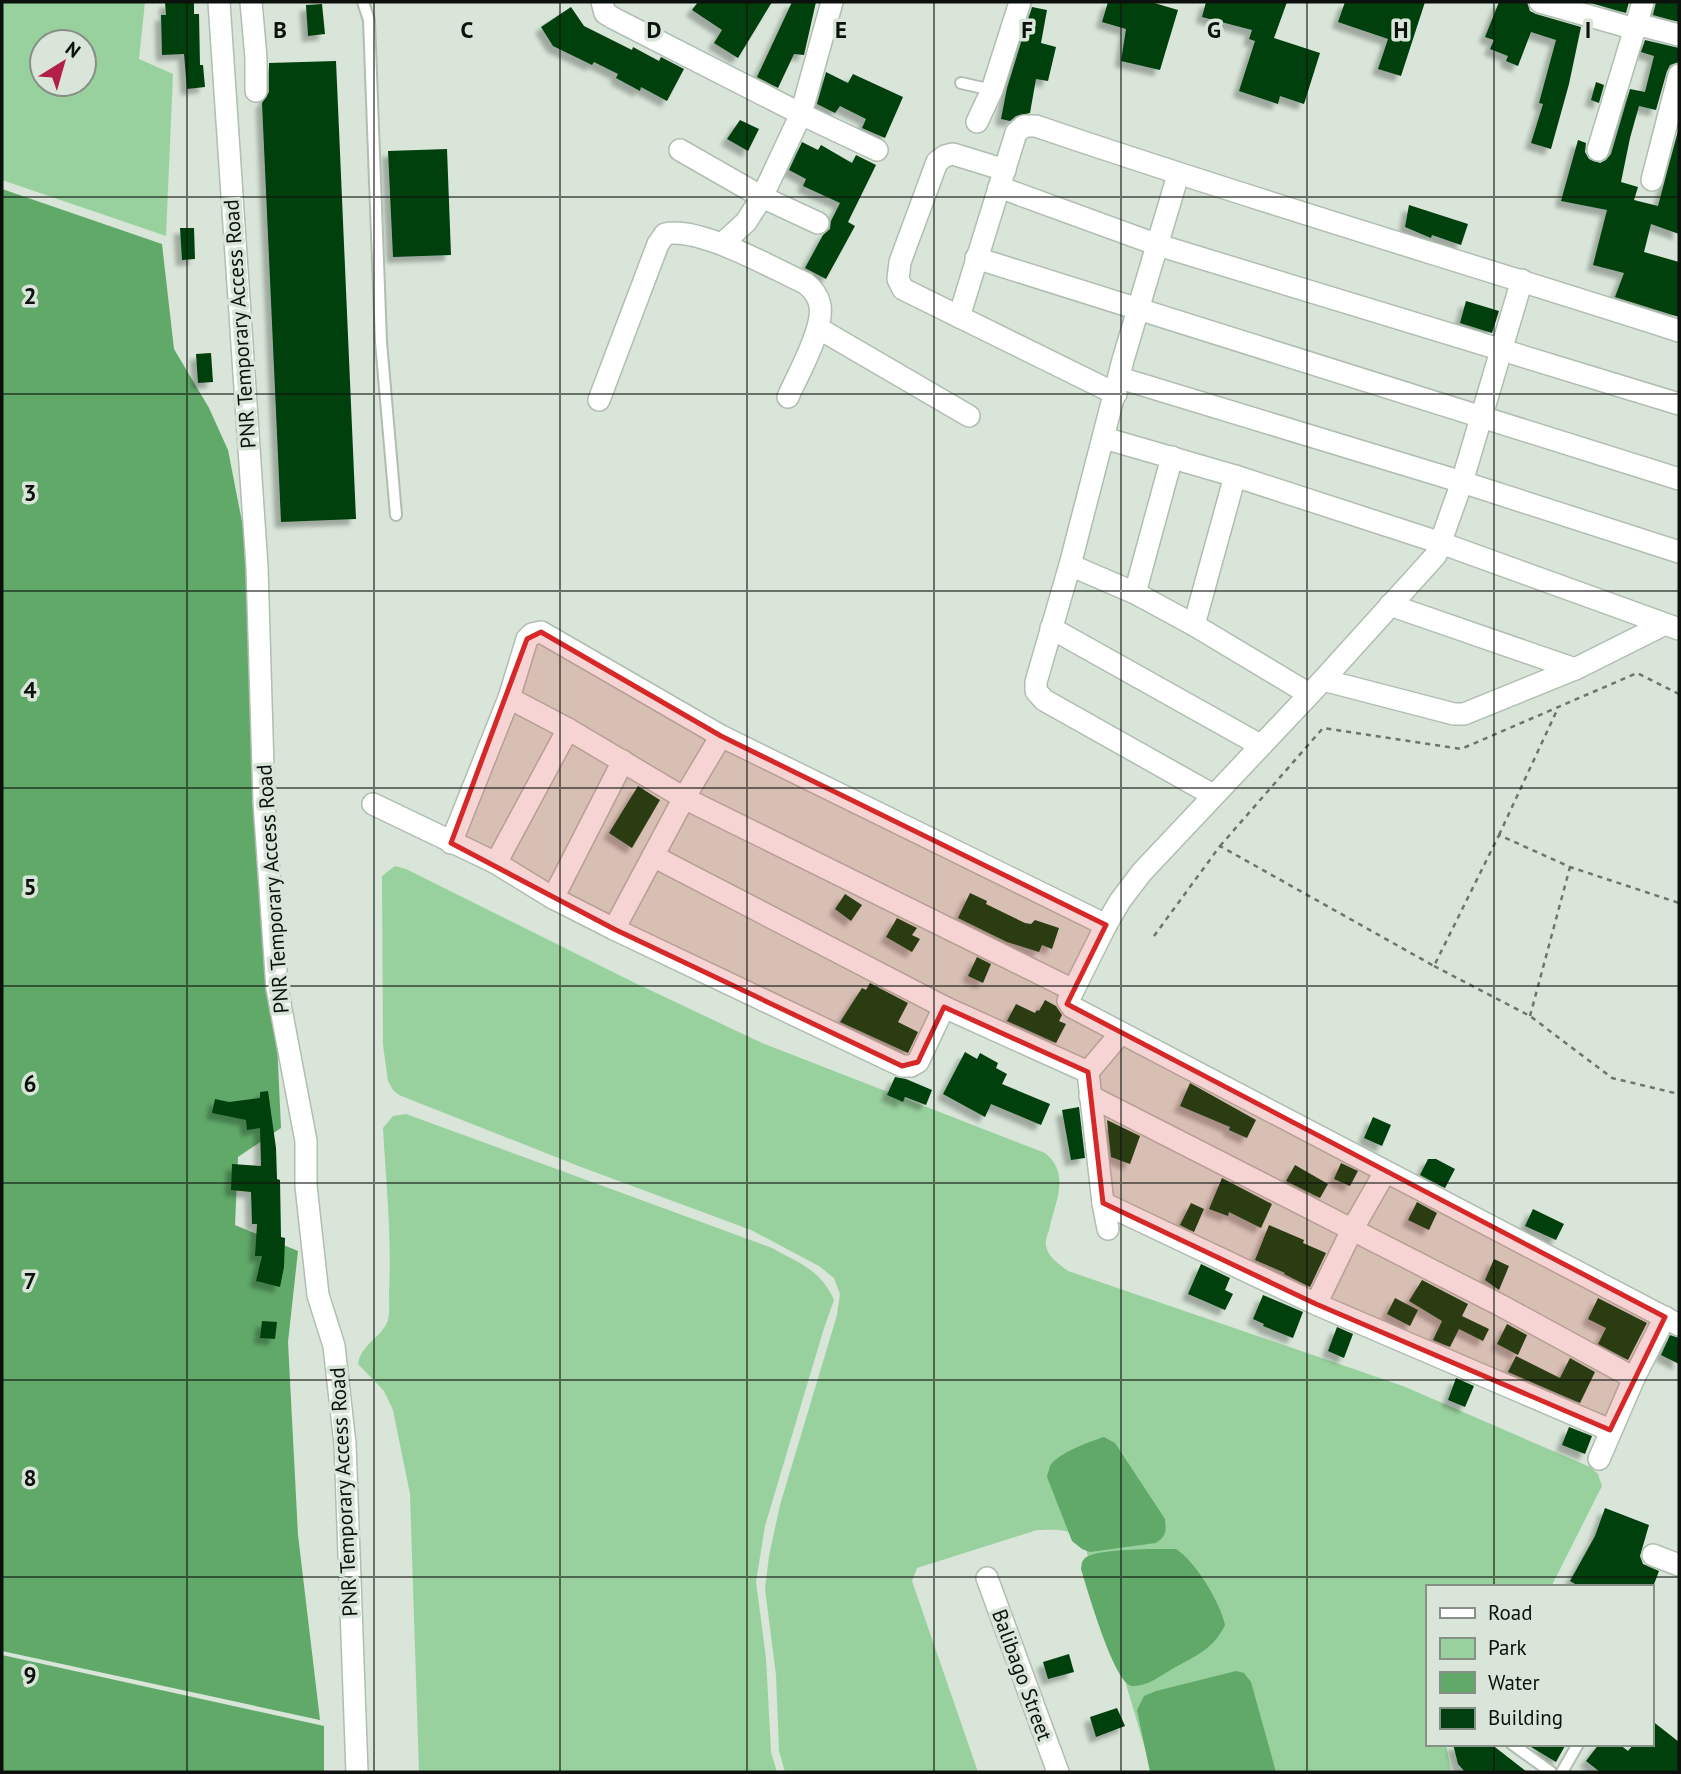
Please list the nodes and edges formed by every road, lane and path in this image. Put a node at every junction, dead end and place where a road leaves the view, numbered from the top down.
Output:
1 (219, 2) edge
2 (251, 2) edge
3 (363, 2) edge
4 (602, 2) edge
5 (832, 2) edge
6 (1020, 2) edge
7 (1540, 2) edge
8 (1643, 2) edge
9 (1635, 27) junction
10 (1679, 35) edge
11 (1679, 75) edge
12 (961, 83) dead end
13 (992, 90) junction
14 (256, 91) dead end
15 (801, 114) junction
16 (977, 122) dead end
17 (680, 150) dead end
18 (877, 150) dead end
19 (1598, 150) dead end
20 (1178, 175) junction
21 (1002, 178) junction
22 (1652, 180) dead end
23 (762, 197) junction
24 (818, 223) dead end
25 (722, 244) junction
26 (1158, 245) junction
27 (976, 258) junction
28 (1522, 280) junction
29 (1139, 309) junction
30 (959, 317) junction
31 (818, 328) junction
32 (1679, 331) edge
33 (1501, 350) junction
34 (1118, 386) junction
35 (788, 397) dead end
36 (599, 400) dead end
37 (1679, 404) edge
38 (969, 416) dead end
39 (1480, 416) junction
40 (1104, 438) junction
41 (1172, 457) junction
42 (1235, 476) junction
43 (1679, 479) edge
44 (1462, 482) junction
45 (396, 515) dead end
46 (1441, 543) junction
47 (1679, 552) edge
48 (1070, 565) junction
49 (1135, 593) junction
50 (1390, 605) junction
51 (1194, 625) junction
52 (1671, 627) edge
53 (1051, 628) junction
54 (1575, 669) junction
55 (1316, 687) junction
56 (1679, 694) edge
57 (509, 698) junction
58 (1558, 707) junction
59 (568, 729) junction
60 (721, 736) junction
61 (1260, 745) junction
62 (623, 761) junction
63 (1213, 794) junction
64 (684, 798) junction
65 (373, 804) dead end
66 (1499, 835) junction
67 (451, 842) junction
68 (1220, 846) junction
69 (653, 856) junction
70 (496, 863) junction
71 (1570, 867) junction
72 (553, 898) junction
73 (1679, 903) edge
74 (1106, 925) junction
75 (614, 929) junction
76 (1154, 936) dead end
77 (1434, 966) junction
78 (1073, 990) junction
79 (944, 1007) junction
80 (1530, 1016) junction
81 (1119, 1034) junction
82 (1088, 1072) junction
83 (1679, 1094) edge
84 (1090, 1096) junction
85 (1385, 1172) junction
86 (1103, 1203) junction
87 (1108, 1229) dead end
88 (1352, 1230) junction
89 (1316, 1304) junction
90 (1672, 1321) edge
91 (1634, 1378) junction
92 (1611, 1430) junction
93 (1599, 1459) dead end
94 (1653, 1555) dead end
95 (1679, 1565) edge
96 (987, 1578) dead end
97 (1515, 1746) edge
98 (1577, 1746) edge
99 (357, 1772) edge
100 (1058, 1772) edge
101 (1551, 1772) edge
102 (1562, 1772) edge

1 - 99 street, PNR Temporary Access Road
2 - 14 street
3 - 45 lane
4 - 15 street
5 - 15 street
6 - 13 street
7 - 9 street
8 - 9 street
9 - 10 street
9 - 19 street
11 - 22 street
12 - 13 lane
13 - 16 street
15 - 18 street
15 - 23 street
17 - 23 street
20 - 21 street
20 - 26 street
20 - 28 street
21 - 26 street
21 - 27 street
21 - 30 street
23 - 24 street
23 - 25 street
25 - 31 street
25 - 36 street
26 - 29 street
26 - 33 street
27 - 29 street
27 - 30 street
28 - 32 street
28 - 33 street
29 - 34 street
29 - 39 street
30 - 34 street
31 - 35 street
31 - 38 street
33 - 37 street
33 - 39 street
34 - 40 street
34 - 44 street
39 - 43 street
39 - 44 street
40 - 41 street
40 - 48 street
41 - 42 street
41 - 49 street
42 - 46 street
42 - 51 street
44 - 46 street
44 - 47 street
46 - 50 street
46 - 52 street
48 - 49 street
48 - 53 street
49 - 51 street
50 - 54 street
50 - 55 street
51 - 55 street
52 - 54 street
53 - 61 street
53 - 63 street
54 - 55 street
55 - 61 street
56 - 58 path
57 - 59 street
57 - 60 street
57 - 67 street
58 - 66 path
58 - 68 path
59 - 62 street
59 - 70 street
60 - 64 street
60 - 74 street
61 - 63 street
62 - 64 street
62 - 72 street
63 - 74 street
64 - 69 street
64 - 78 street
65 - 67 street
66 - 71 path
66 - 77 path
67 - 70 street
68 - 76 path
68 - 77 path
69 - 75 street
69 - 79 street
70 - 72 street
71 - 73 path
71 - 80 path
72 - 75 street
74 - 78 street
75 - 79 street
77 - 80 path
78 - 81 street
79 - 82 street
80 - 83 path
81 - 82 street
81 - 85 street
82 - 84 street
84 - 86 street
84 - 88 street
85 - 88 street
85 - 90 street
86 - 87 street
86 - 89 street
88 - 89 street
88 - 91 street
89 - 92 street
90 - 91 street
91 - 92 street
92 - 93 street
94 - 95 street
96 - 100 street, Balibago Street
97 - 101 lane
98 - 102 lane

